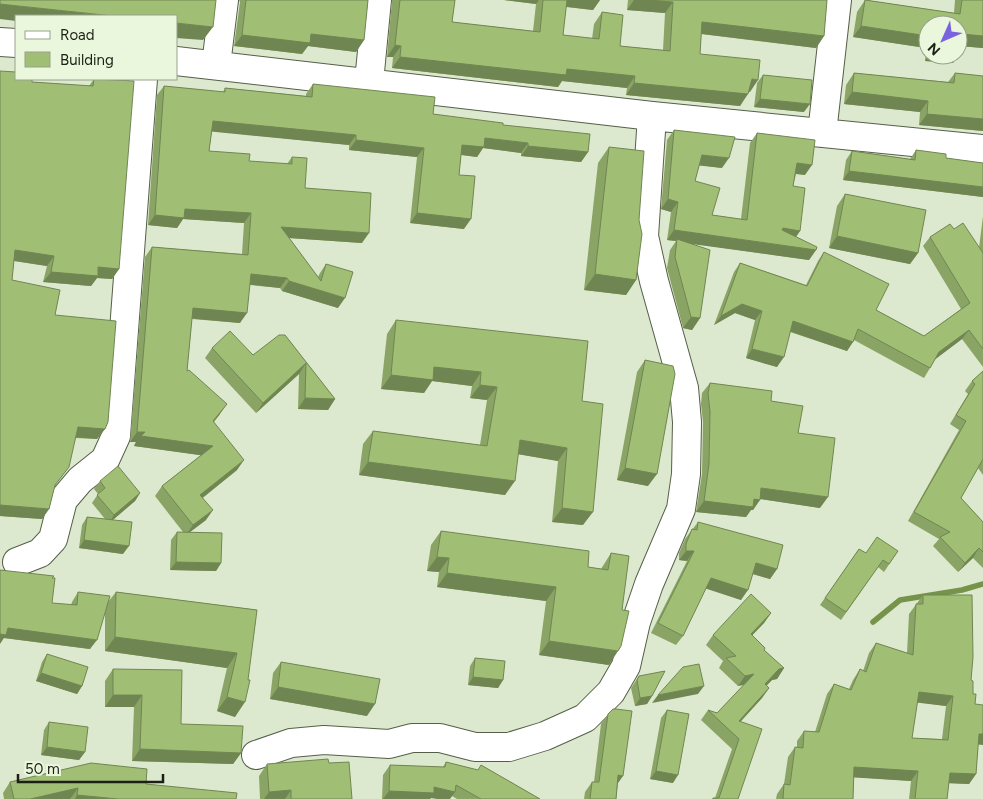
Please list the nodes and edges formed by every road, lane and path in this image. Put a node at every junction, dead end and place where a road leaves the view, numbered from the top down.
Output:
1 (224, 0) edge
2 (378, 0) edge
3 (837, 0) edge
4 (0, 42) edge
5 (15, 44) edge
6 (178, 60) edge
7 (216, 65) junction
8 (144, 80) edge
9 (369, 82) junction
10 (652, 116) junction
11 (822, 133) junction
12 (983, 149) edge
13 (17, 562) dead end
14 (256, 755) dead end

1 - 7 street
2 - 9 street
3 - 11 street
4 - 5 street
6 - 7 street
7 - 9 street
8 - 13 street
9 - 10 street
10 - 11 street
10 - 14 street
11 - 12 street

